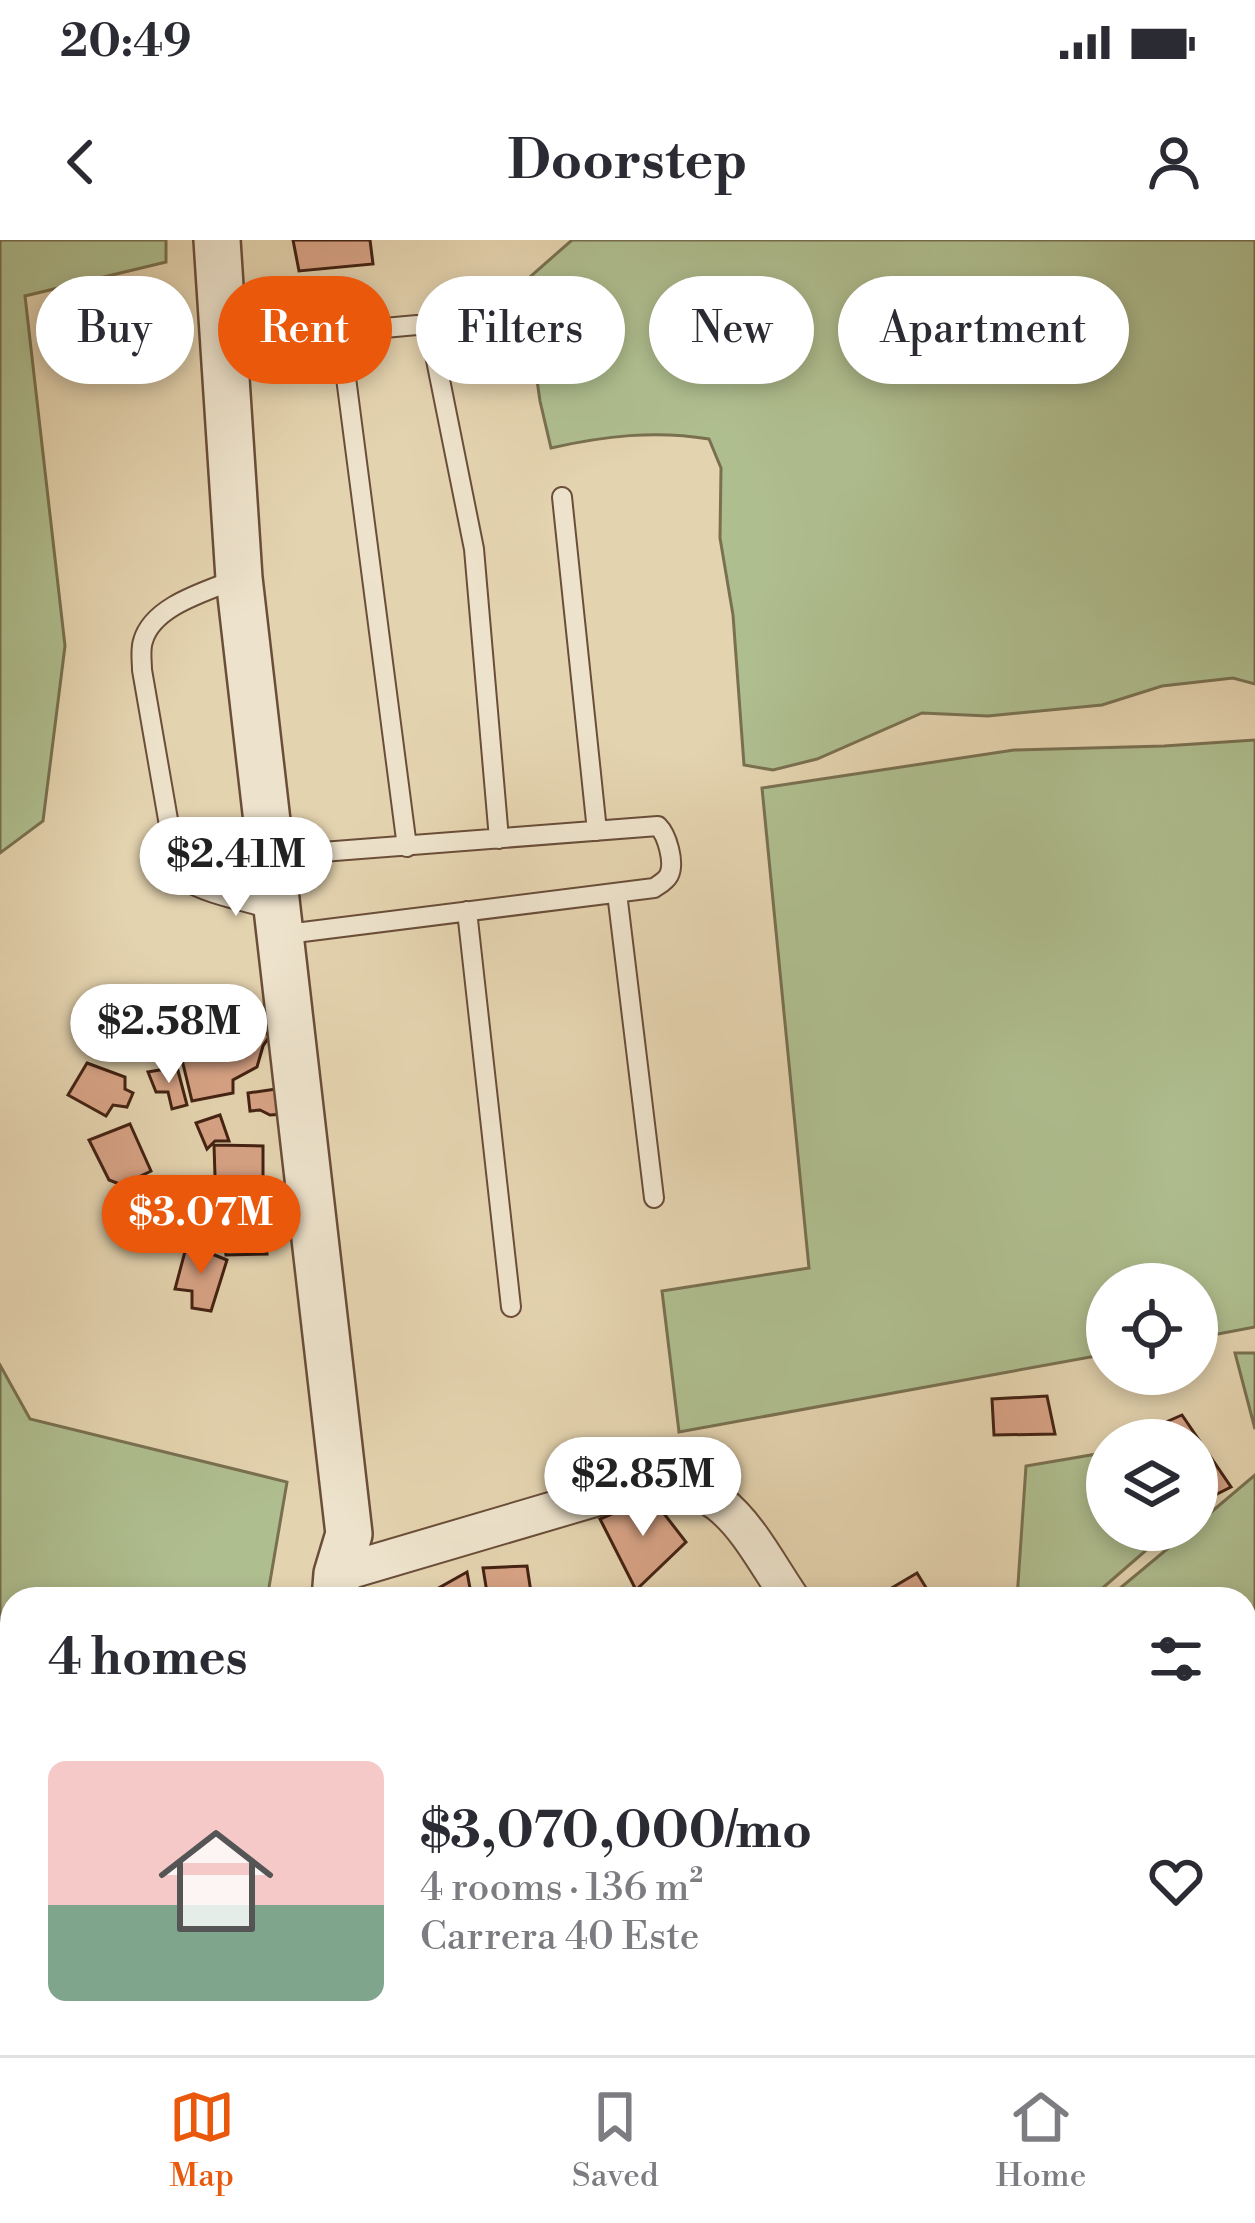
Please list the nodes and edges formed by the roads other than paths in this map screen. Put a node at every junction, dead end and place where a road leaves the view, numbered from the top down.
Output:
1 (217, 240) edge
2 (562, 497) dead end
3 (239, 578) junction
4 (597, 831) junction
5 (499, 838) junction
6 (407, 847) junction
7 (270, 856) junction
8 (617, 893) junction
9 (467, 911) junction
10 (278, 923) junction
11 (654, 1198) dead end
12 (511, 1307) dead end
13 (336, 1586) edge
14 (783, 1587) edge

1 - 3 street
2 - 4 lane
3 - 7 street
3 - 10 lane
4 - 5 lane
4 - 8 lane
5 - 6 lane
5 - 6 lane
6 - 7 lane
7 - 10 street
8 - 9 lane
8 - 11 lane
9 - 10 lane
9 - 12 lane
10 - 13 street
13 - 14 street

